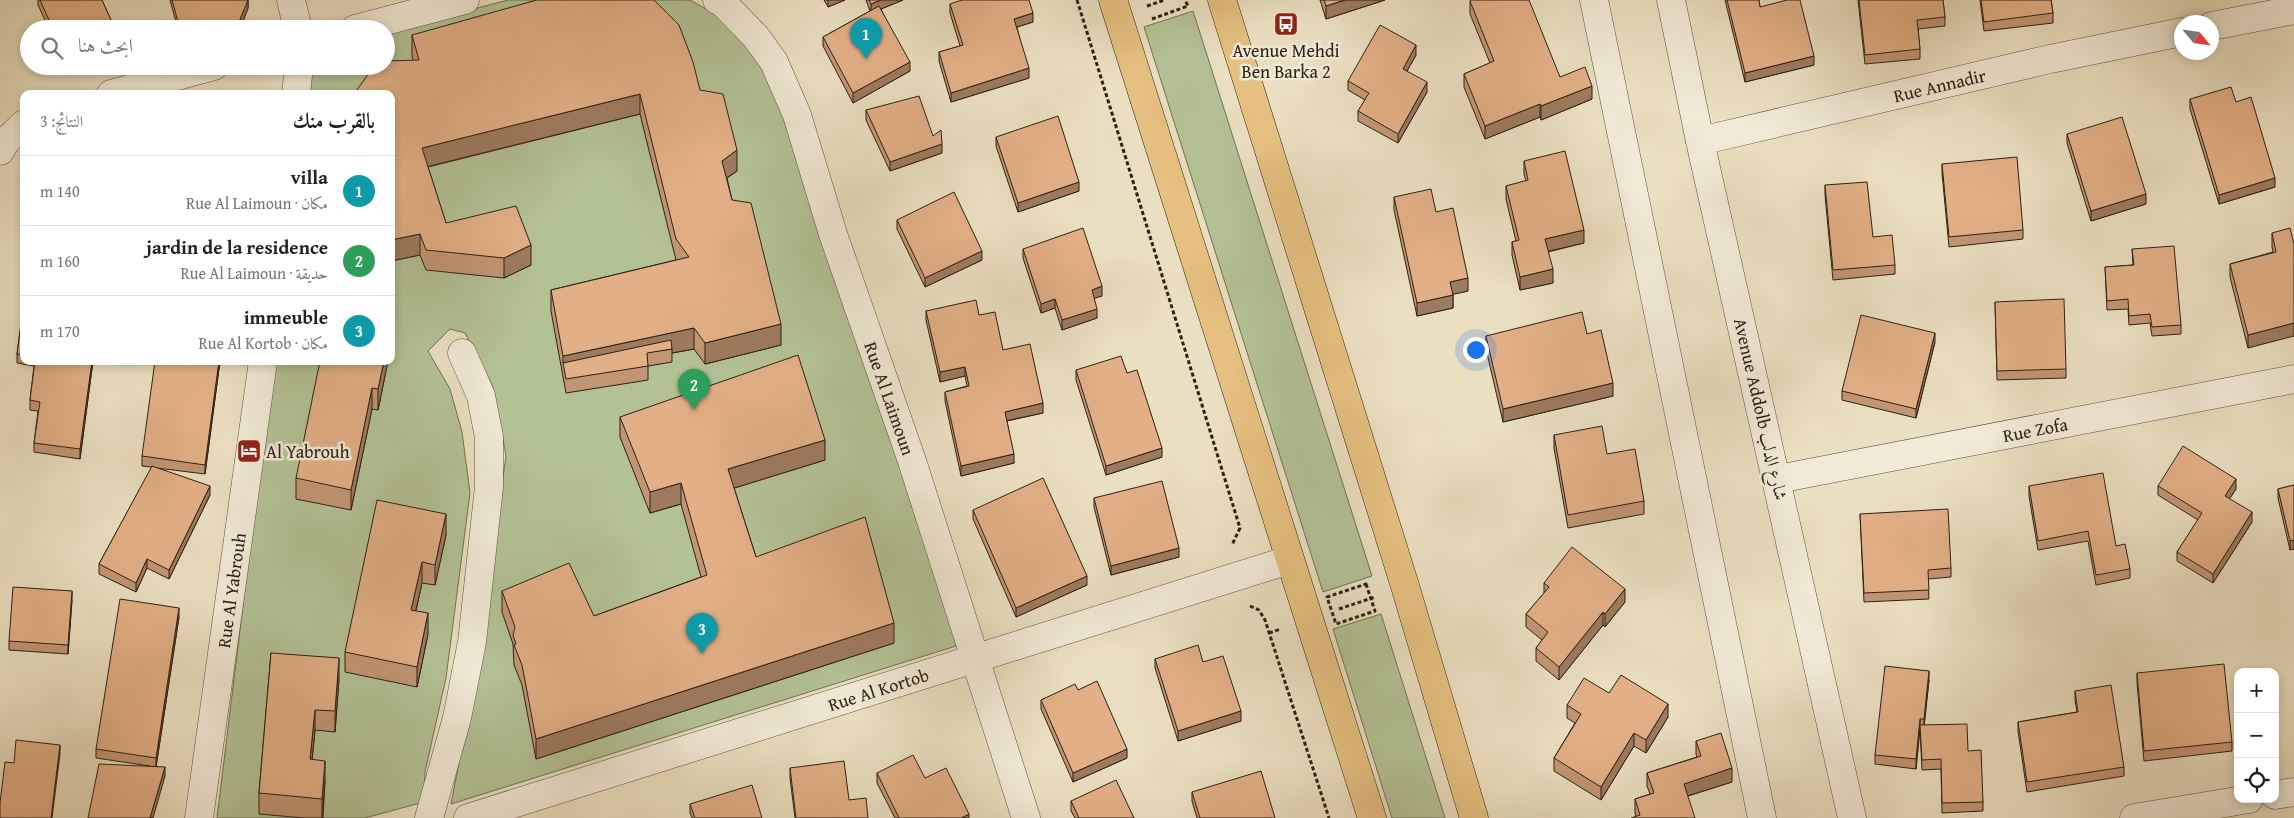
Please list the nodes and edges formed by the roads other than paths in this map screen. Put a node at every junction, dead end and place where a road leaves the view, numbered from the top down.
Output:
1 (291, 0) edge
2 (465, 0) edge
3 (718, 0) edge
4 (1113, 0) edge
5 (1222, 0) edge
6 (1594, 0) edge
7 (1670, 0) edge
8 (2294, 10) edge
9 (296, 20) edge
10 (389, 20) edge
11 (2219, 25) edge
12 (2174, 34) edge
13 (181, 75) edge
14 (298, 75) edge
15 (126, 90) edge
16 (296, 90) edge
17 (20, 128) edge
18 (1700, 141) junction
19 (0, 151) edge
20 (462, 353) dead end
21 (262, 365) edge
22 (2294, 379) edge
23 (1778, 479) junction
24 (1288, 560) junction
25 (974, 660) junction
26 (2294, 792) edge
27 (2279, 794) edge
28 (2234, 801) edge
29 (199, 818) edge
30 (429, 818) edge
31 (468, 818) edge
32 (1026, 818) edge
33 (1372, 818) edge
34 (1474, 818) edge
35 (1762, 818) edge
36 (1852, 818) edge
37 (2134, 818) edge

1 - 9 street
2 - 10 street
3 - 25 street, Rue Al Laimoun
4 - 24 main road
5 - 34 main road
6 - 35 street
7 - 18 street, Avenue Addolb شارع الدلب
8 - 11 street
12 - 18 street, Rue Annadir
13 - 15 street
14 - 16 street
17 - 19 street
18 - 23 street, Avenue Addolb شارع الدلب
20 - 30 street
21 - 29 street, Rue Al Yabrouh
22 - 23 street, Rue Zofa
23 - 36 street, Avenue Addolb شارع الدلب
24 - 25 street, Rue Al Kortob
24 - 33 main road
25 - 31 street, Rue Al Kortob
25 - 32 street, Rue Al Laimoun
26 - 27 street
28 - 37 street

